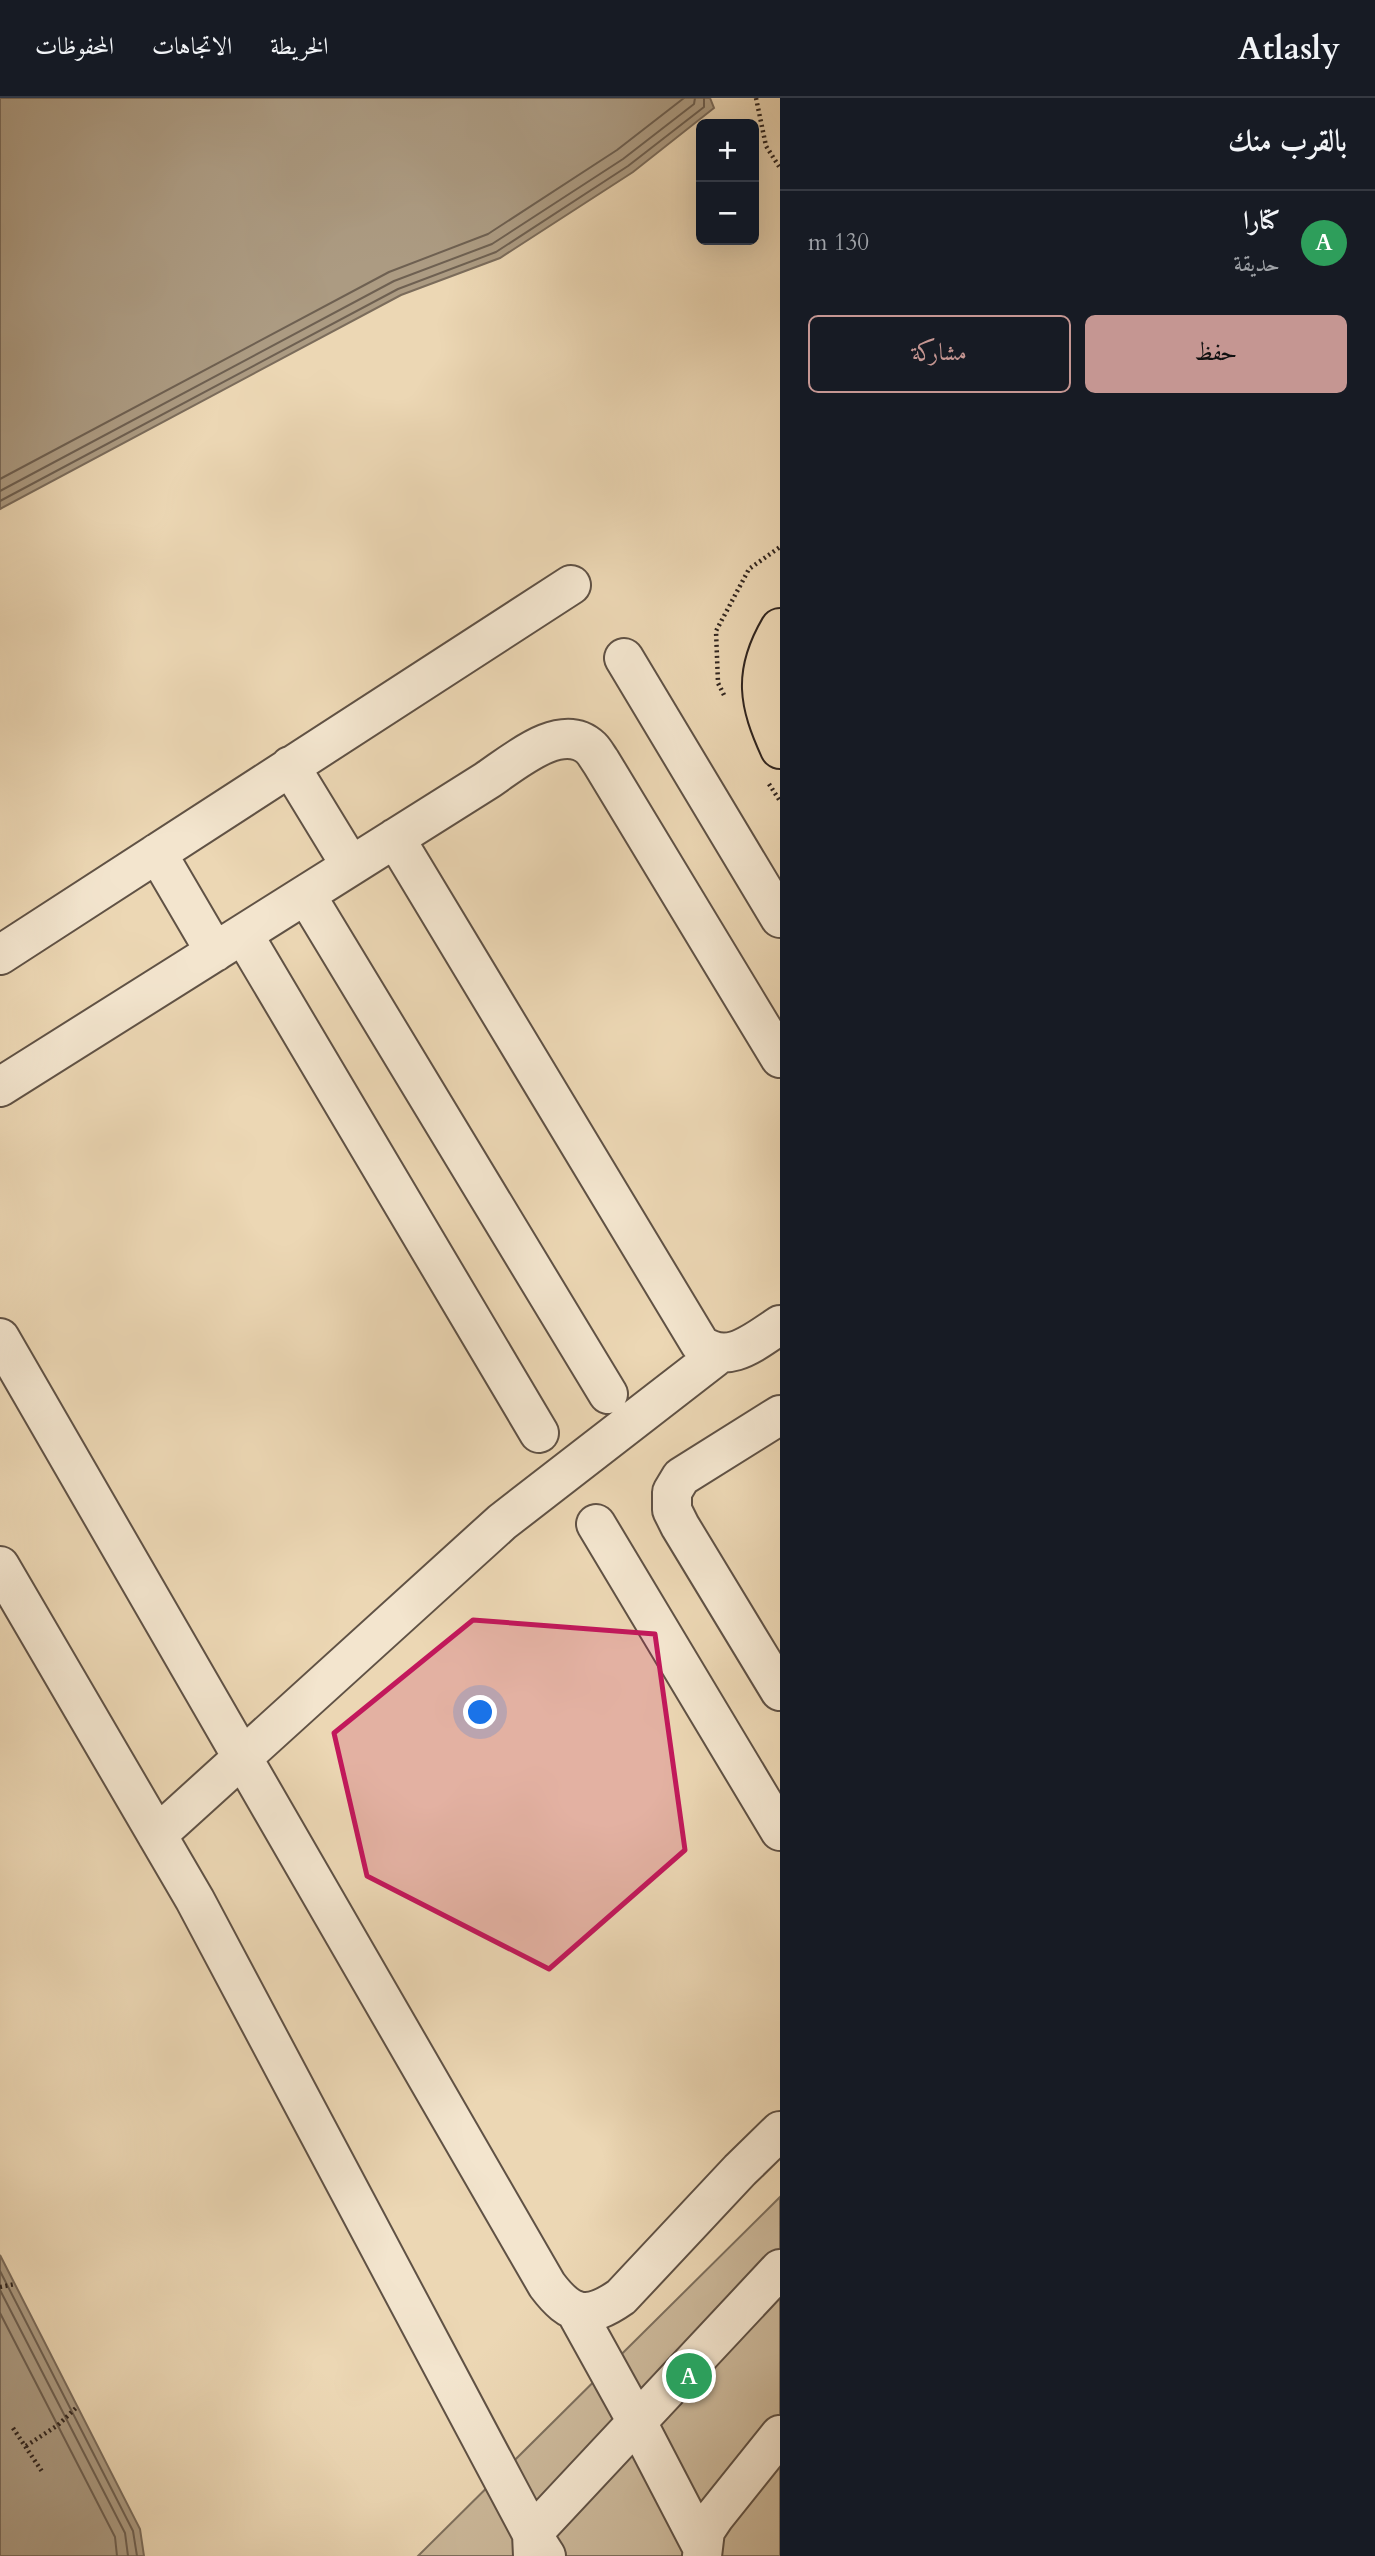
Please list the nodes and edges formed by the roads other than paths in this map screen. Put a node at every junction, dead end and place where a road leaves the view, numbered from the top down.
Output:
1 (571, 585) dead end
2 (780, 628) edge
3 (624, 658) dead end
4 (780, 749) edge
5 (290, 766) junction
6 (395, 838) junction
7 (156, 853) junction
8 (351, 866) junction
9 (306, 895) junction
10 (780, 918) edge
11 (229, 943) junction
12 (0, 955) edge
13 (780, 1058) edge
14 (0, 1087) edge
15 (780, 1325) edge
16 (0, 1338) edge
17 (719, 1354) junction
18 (608, 1394) dead end
19 (780, 1415) edge
20 (539, 1433) dead end
21 (596, 1524) dead end
22 (0, 1566) edge
23 (780, 1691) edge
24 (244, 1756) junction
25 (780, 1831) edge
26 (157, 1835) junction
27 (780, 2131) edge
28 (780, 2269) edge
29 (575, 2309) junction
30 (638, 2422) junction
31 (780, 2435) edge
32 (537, 2549) edge
33 (702, 2552) edge

1 - 5 street
2 - 4 highway
3 - 10 street
5 - 7 street
5 - 8 street
6 - 8 street
6 - 13 street
6 - 17 street
7 - 11 street
7 - 12 street
8 - 9 street
9 - 11 street
9 - 18 street
11 - 14 street
11 - 20 street
15 - 17 street
16 - 24 street
17 - 24 street
19 - 23 street
21 - 25 street
22 - 26 street
24 - 26 street
24 - 29 street
26 - 32 street
27 - 29 street
28 - 30 street
29 - 30 street
30 - 32 street
30 - 33 street
31 - 33 street

